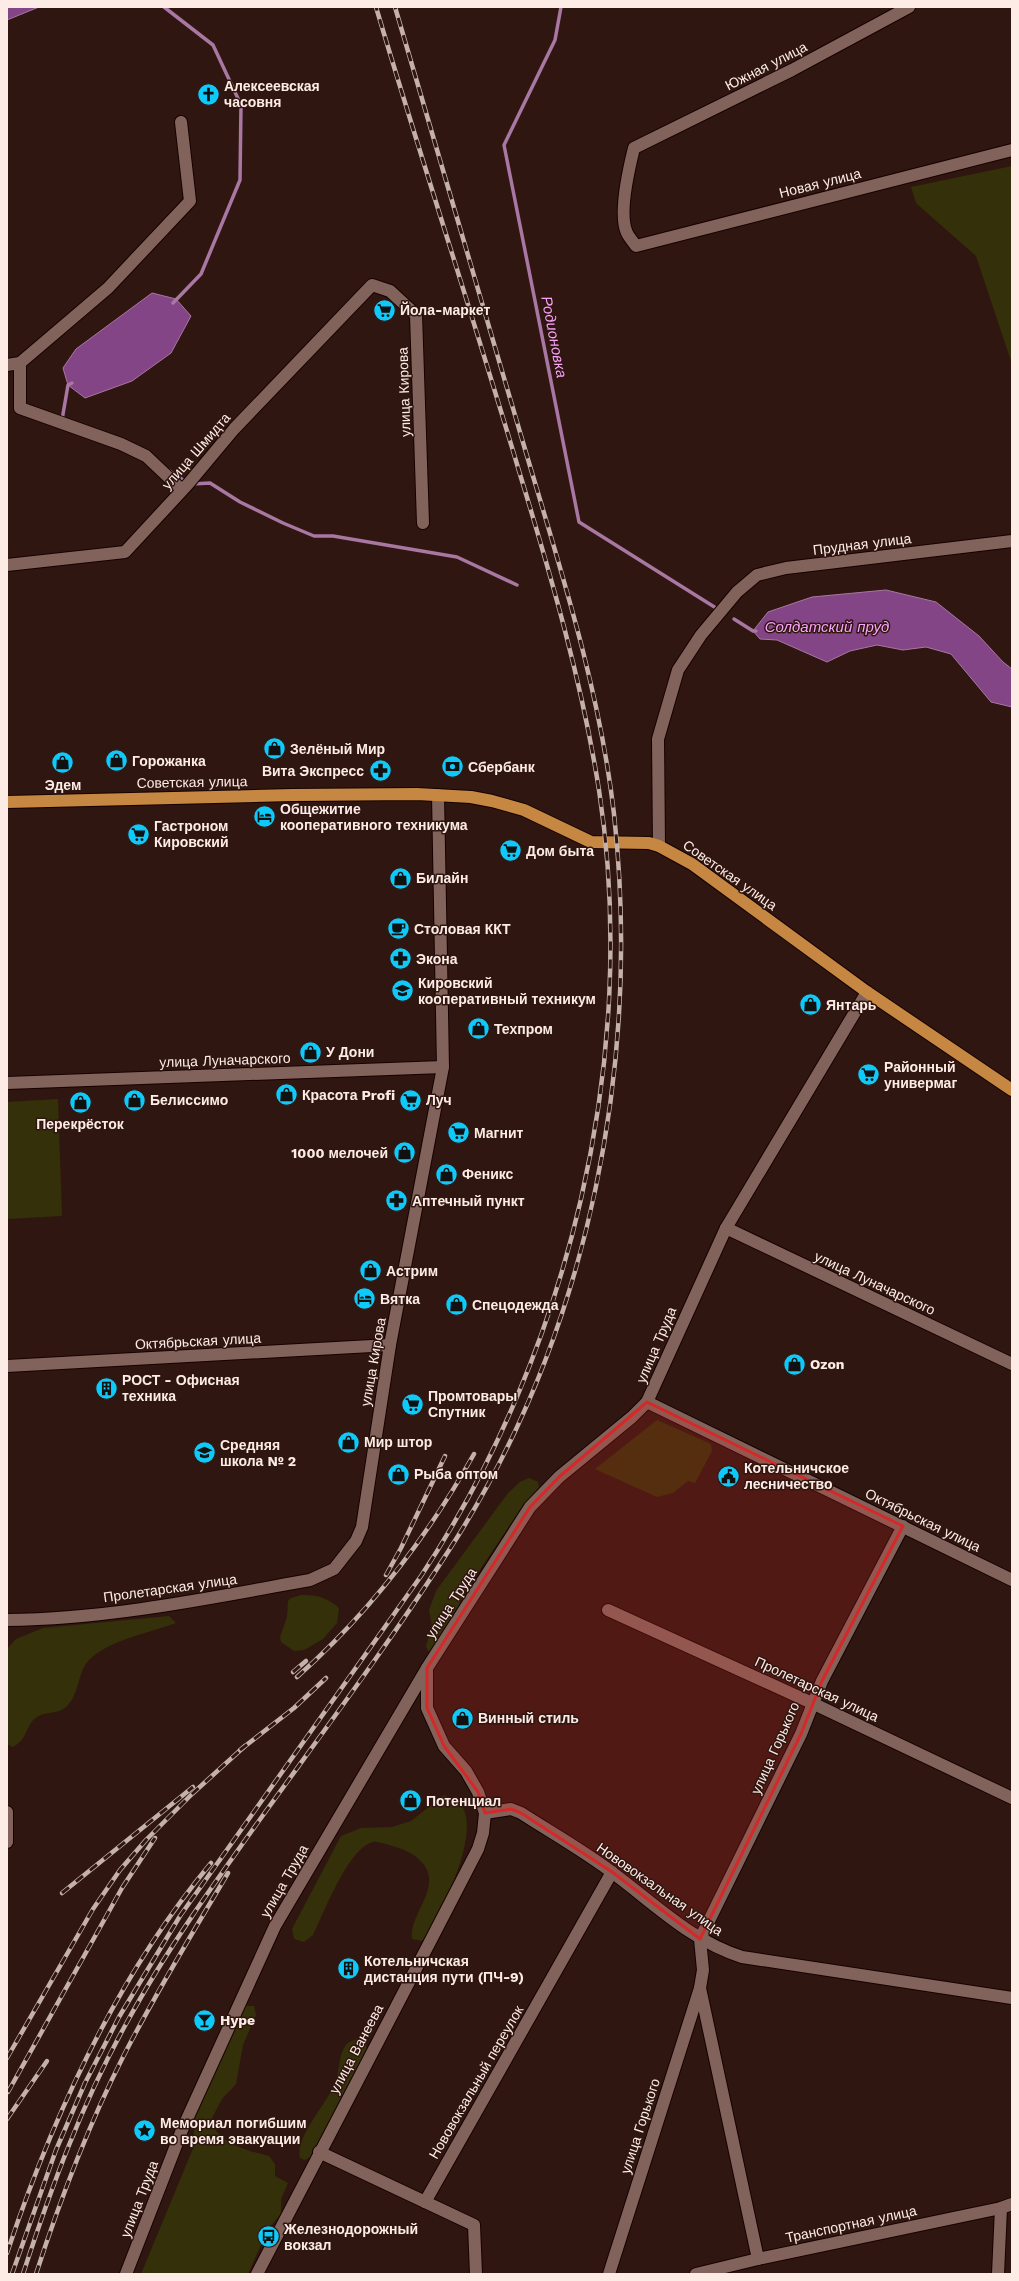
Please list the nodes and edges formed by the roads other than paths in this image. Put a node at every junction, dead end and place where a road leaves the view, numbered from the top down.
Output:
1 (909, 7) edge
2 (181, 122) dead end
3 (1012, 150) edge
4 (636, 246) joint
5 (372, 285) joint
6 (20, 363) junction
7 (7, 365) edge
8 (182, 490) junction
9 (423, 524) dead end
10 (1012, 541) edge
11 (7, 565) edge
12 (438, 795) junction
13 (7, 802) edge
14 (659, 846) junction
15 (867, 992) junction
16 (443, 1067) junction
17 (7, 1084) edge
18 (1012, 1090) edge
19 (726, 1228) junction
20 (390, 1345) junction
21 (1012, 1364) edge
22 (7, 1366) edge
23 (647, 1402) junction
24 (902, 1526) junction
25 (334, 1569) joint
26 (1012, 1580) edge
27 (608, 1610) dead end
28 (7, 1620) edge
29 (427, 1668) junction
30 (812, 1703) junction
31 (1012, 1798) edge
32 (7, 1812) edge
33 (485, 1813) junction
34 (7, 1842) edge
35 (612, 1872) junction
36 (700, 1939) junction
37 (700, 1988) junction
38 (1012, 1998) edge
39 (319, 2152) junction
40 (425, 2202) junction
41 (1007, 2206) edge
42 (758, 2259) junction
43 (126, 2274) edge
44 (257, 2274) edge
45 (476, 2274) edge
46 (609, 2274) edge
47 (696, 2274) edge
48 (998, 2274) edge

1 - 4 street, Южная улица
2 - 6 street
3 - 4 street, Новая улица
5 - 8 street, улица Шмидта
5 - 9 street, улица Кирова
6 - 7 street
6 - 8 street
8 - 11 street, улица Шмидта
10 - 14 street, Прудная улица
12 - 13 main road, Советская улица
12 - 14 main road, Советская улица
12 - 16 street, улица Кирова
14 - 15 main road, Советская улица
15 - 18 main road, Советская улица
15 - 19 street, улица Труда
16 - 17 street, улица Луначарского
16 - 20 street, улица Кирова
19 - 21 street, улица Луначарского
19 - 23 street, улица Труда
20 - 22 street, Октябрьская улица
20 - 25 street, улица Кирова
23 - 24 street, Октябрьская улица
23 - 29 street, улица Труда
24 - 26 street, Октябрьская улица
24 - 30 street, улица Горького
25 - 28 street, Пролетарская улица
27 - 30 street, Пролетарская улица
29 - 33 street
29 - 43 street, улица Труда
30 - 31 street, Пролетарская улица
30 - 36 street, улица Горького
32 - 34 street
33 - 35 street, Нововокзальная улица
33 - 39 street, улица Ванеева
35 - 36 street, Нововокзальная улица
35 - 40 street, Нововокзальный переулок
36 - 37 street, улица Горького
36 - 38 street, Нововокзальная улица
37 - 42 street, улица Горького
37 - 46 street, улица Горького
39 - 40 street
39 - 44 street, улица Ванеева
40 - 45 street
41 - 42 street, Транспортная улица
41 - 48 street
42 - 47 street, Транспортная улица

